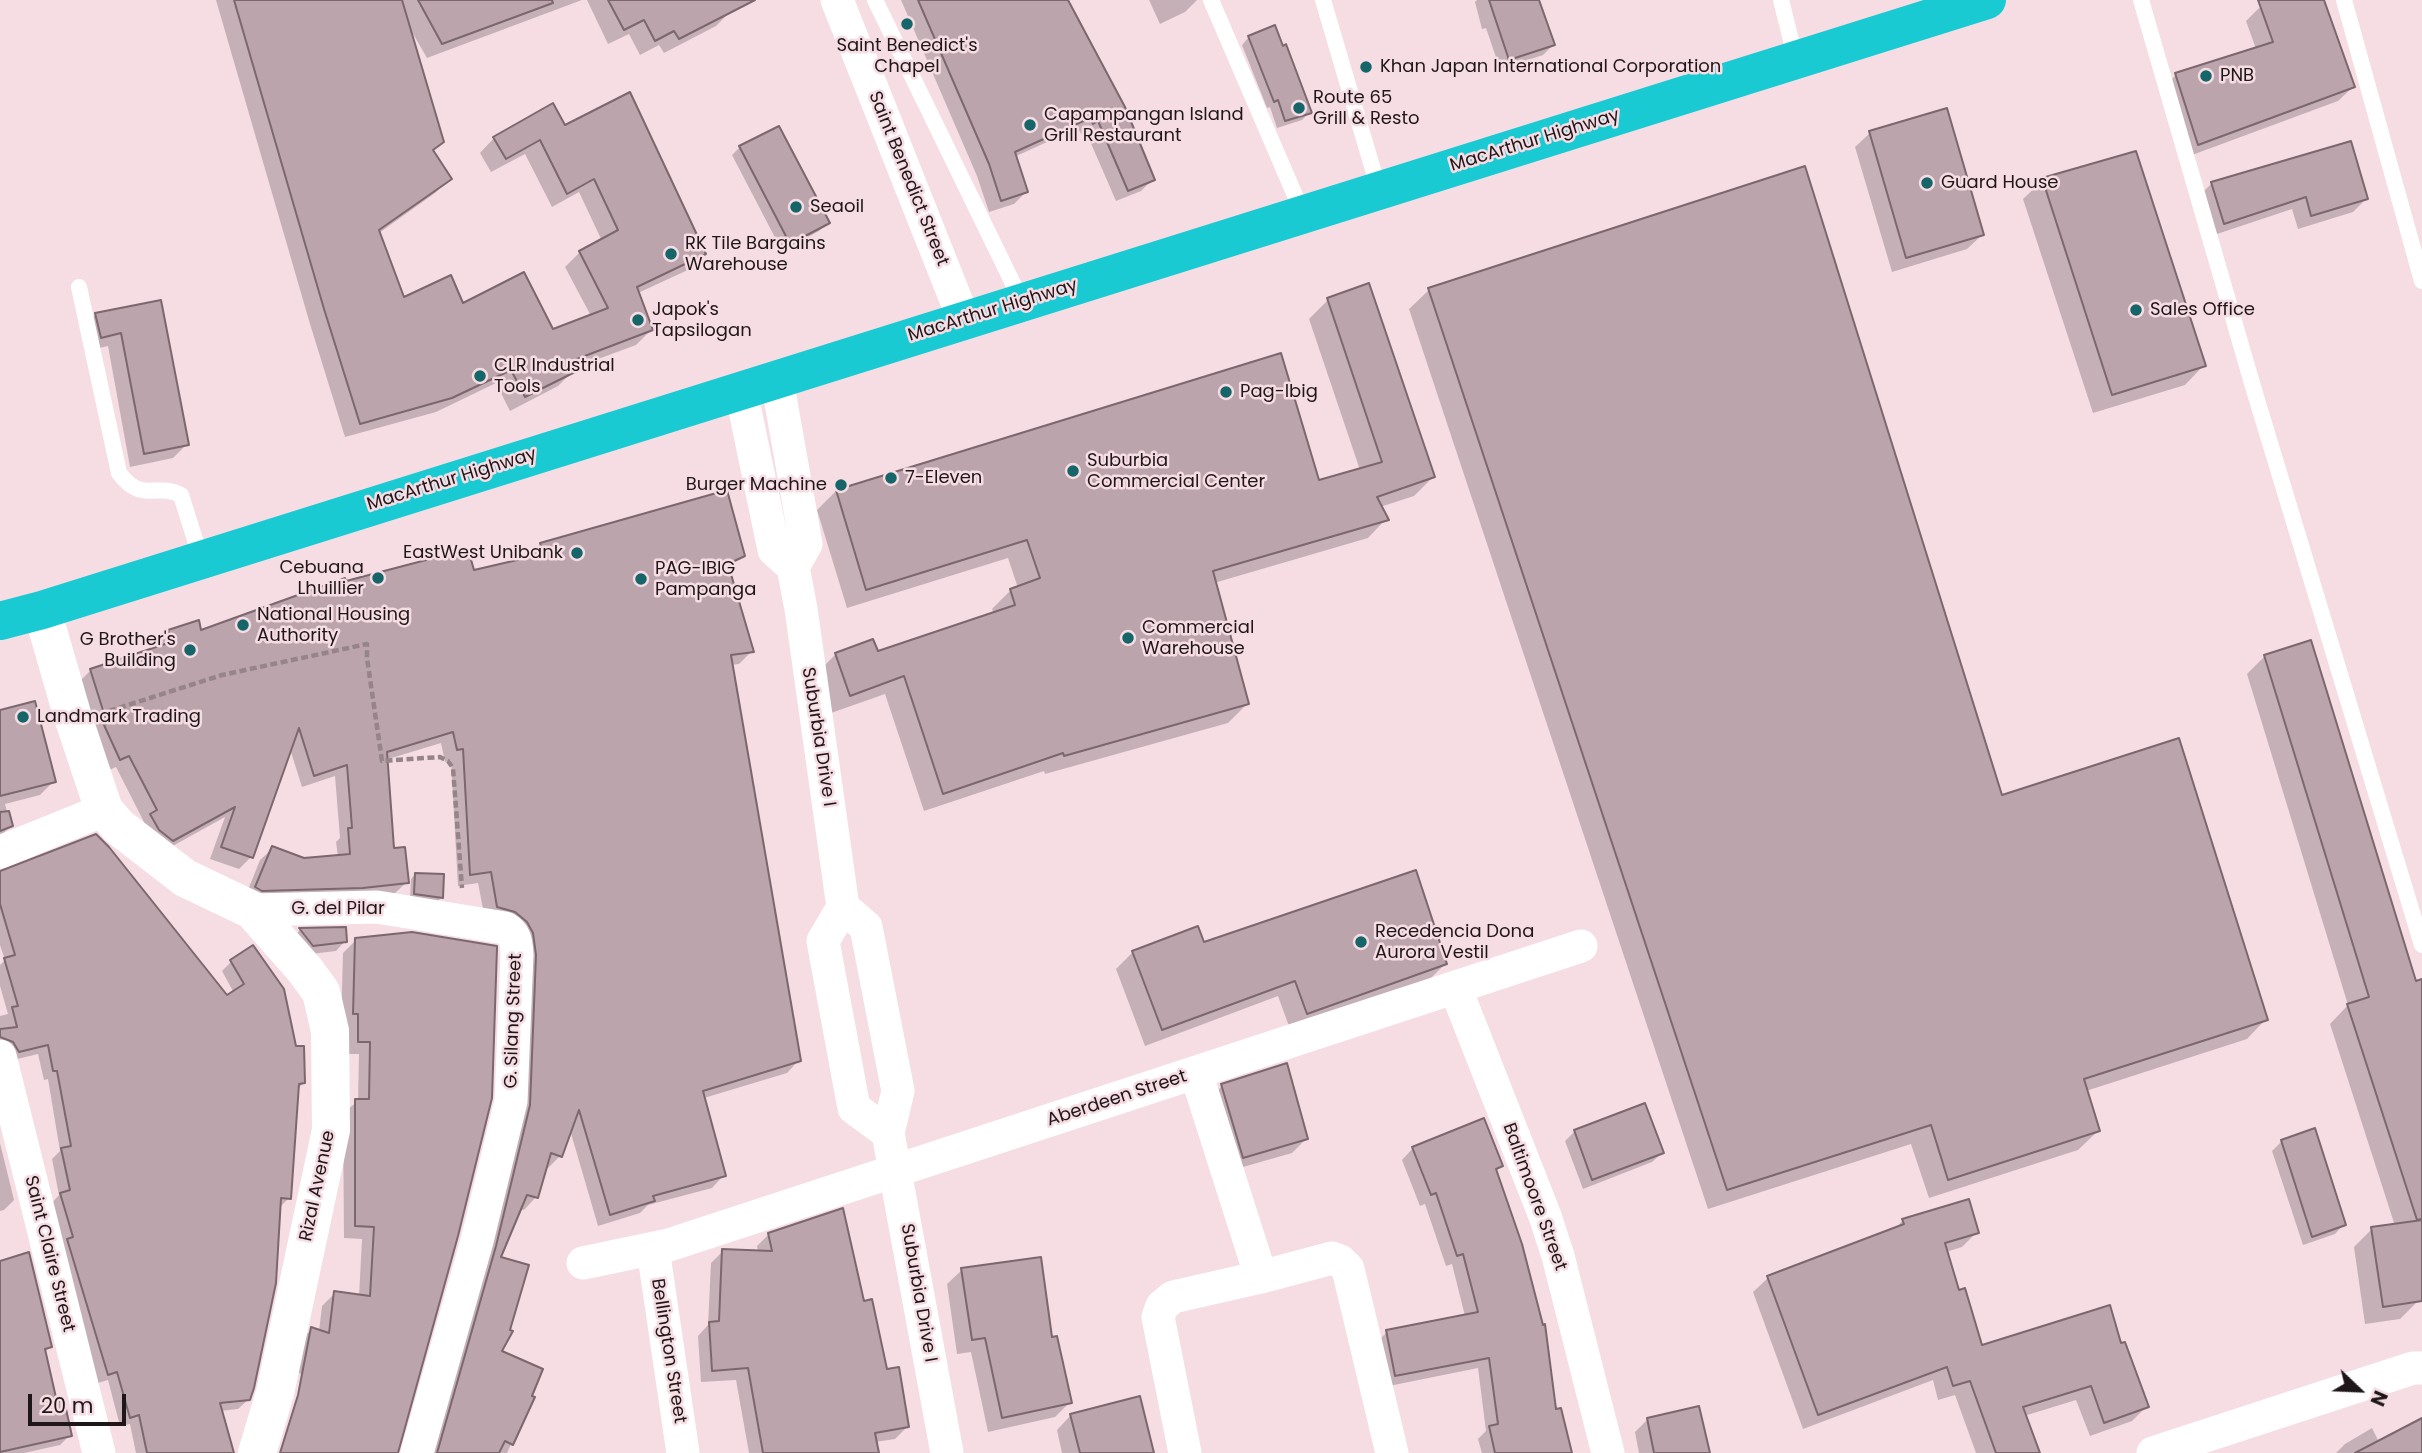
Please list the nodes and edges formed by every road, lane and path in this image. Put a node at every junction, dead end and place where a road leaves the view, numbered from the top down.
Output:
1 (837, 0) edge
2 (875, 0) edge
3 (1211, 0) edge
4 (1323, 0) edge
5 (1781, 0) edge
6 (1987, 0) edge
7 (2141, 0) edge
8 (2344, 0) edge
9 (1796, 60) junction
10 (1379, 190) junction
11 (1303, 214) junction
12 (2422, 281) edge
13 (79, 287) dead end
14 (1022, 302) junction
15 (964, 320) junction
16 (777, 380) junction
17 (741, 391) junction
18 (201, 559) junction
19 (793, 567) junction
20 (42, 610) junction
21 (0, 621) edge
22 (74, 722) junction
23 (104, 810) junction
24 (0, 852) edge
25 (843, 907) junction
26 (252, 910) junction
27 (465, 922) junction
28 (1581, 946) dead end
29 (2422, 946) edge
30 (1455, 987) junction
31 (0, 1056) edge
32 (1196, 1073) junction
33 (888, 1133) junction
34 (896, 1172) junction
35 (653, 1249) junction
36 (583, 1263) dead end
37 (1261, 1278) junction
38 (2422, 1367) edge
39 (99, 1453) edge
40 (257, 1453) edge
41 (418, 1453) edge
42 (683, 1453) edge
43 (947, 1453) edge
44 (1185, 1453) edge
45 (1392, 1453) edge
46 (1608, 1453) edge
47 (2153, 1453) edge

1 - 15 street, Saint Benedict Street
2 - 14 lane
3 - 11 lane
4 - 10 lane
5 - 9 lane
6 - 9 highway, MacArthur Highway
7 - 29 lane
8 - 12 lane
9 - 10 highway, MacArthur Highway
10 - 11 highway, MacArthur Highway
11 - 14 highway, MacArthur Highway
13 - 18 lane
14 - 15 highway, MacArthur Highway
15 - 16 highway, MacArthur Highway
16 - 17 highway, MacArthur Highway
16 - 19 street
17 - 18 highway, MacArthur Highway
17 - 19 street, Suburbia Drive I
18 - 20 highway, MacArthur Highway
19 - 25 street, Suburbia Drive I
20 - 21 highway, MacArthur Highway
20 - 22 street, Rizal Avenue
22 - 23 street, Rizal Avenue
22 - 27 path
23 - 24 street
23 - 26 street, Rizal Avenue
25 - 33 street, Suburbia Drive I
25 - 33 street
26 - 27 street, G. del Pilar
26 - 40 street, Rizal Avenue
27 - 41 street, G. Silang Street
28 - 30 street, Aberdeen Street
30 - 32 street, Aberdeen Street
30 - 46 street, Baltimoore Street
31 - 39 street, Saint Claire Street
32 - 34 street, Aberdeen Street
32 - 37 street
33 - 34 street, Suburbia Drive I
34 - 35 street, Aberdeen Street
34 - 43 street, Suburbia Drive I
35 - 36 street, Aberdeen Street
35 - 42 street, Bellington Street
37 - 44 street
37 - 45 street
38 - 47 street

